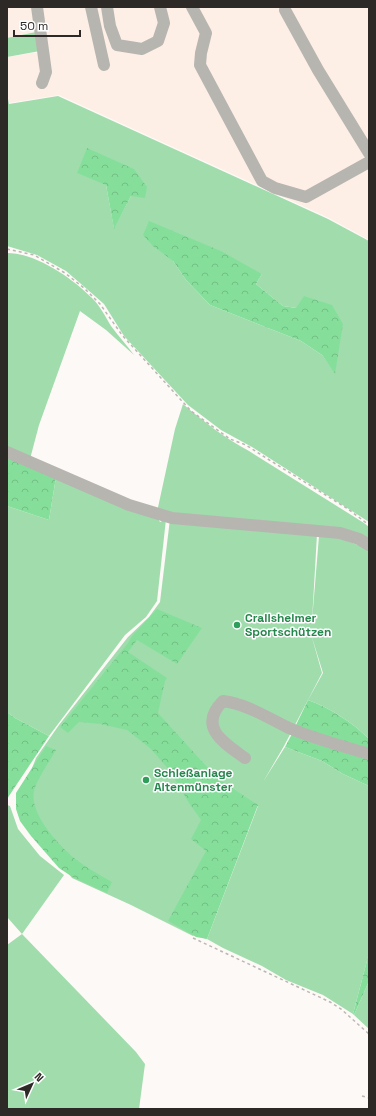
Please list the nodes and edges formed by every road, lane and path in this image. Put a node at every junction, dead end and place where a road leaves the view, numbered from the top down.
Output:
1 (37, 7) edge
2 (91, 7) edge
3 (107, 7) edge
4 (160, 7) edge
5 (192, 7) edge
6 (285, 10) dead end
7 (104, 65) dead end
8 (42, 83) dead end
9 (369, 153) edge
10 (369, 162) edge
11 (7, 249) edge
12 (7, 452) edge
13 (369, 525) edge
14 (369, 545) edge
15 (369, 754) edge
16 (245, 758) dead end
17 (193, 938) dead end
18 (369, 1034) edge
19 (362, 1096) dead end
20 (369, 1098) edge

1 - 8 street
2 - 7 street
3 - 4 street
5 - 10 street
6 - 9 street
11 - 13 path
12 - 14 street
15 - 16 street
17 - 18 path
19 - 20 path

